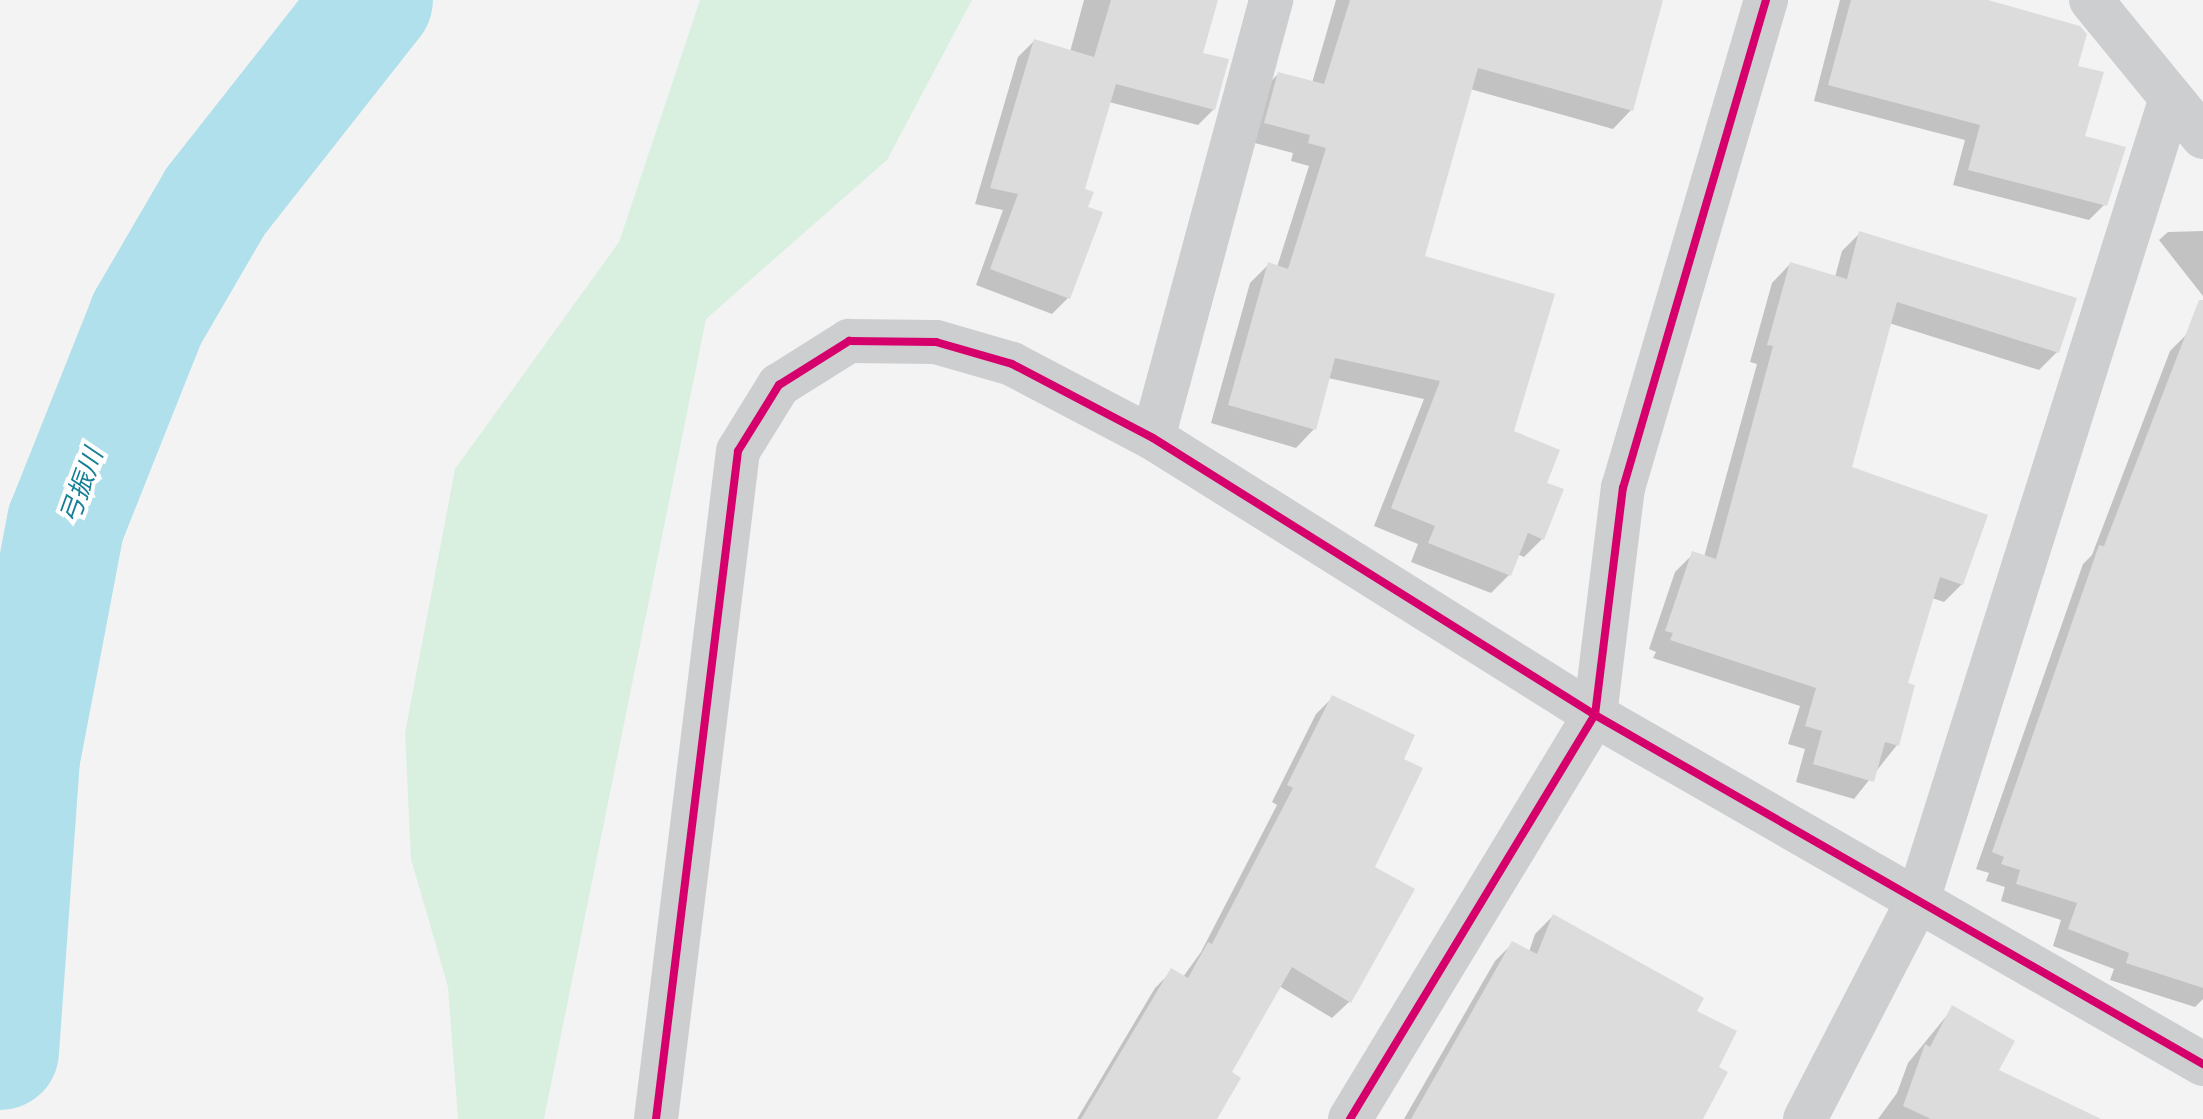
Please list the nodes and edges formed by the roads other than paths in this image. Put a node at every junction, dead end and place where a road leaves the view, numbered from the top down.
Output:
1 (1271, 0) edge
2 (1766, 0) edge
3 (2091, 0) edge
4 (2171, 98) junction
5 (2203, 137) edge
6 (1153, 438) junction
7 (1595, 715) junction
8 (1918, 900) junction
9 (2203, 1064) edge
10 (656, 1119) edge
11 (1350, 1119) edge
12 (1805, 1119) edge

1 - 6 street
2 - 7 street
3 - 4 street
4 - 5 street
4 - 8 street
6 - 7 street
6 - 10 street
7 - 8 street
7 - 11 street
8 - 9 street
8 - 12 street

